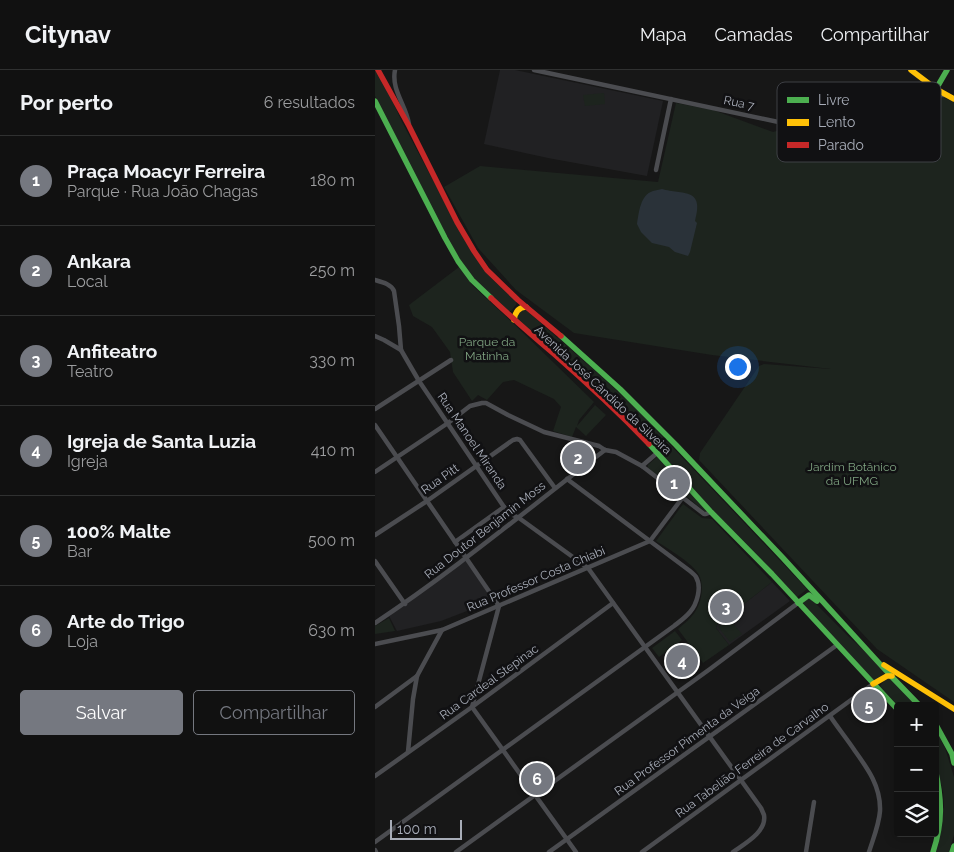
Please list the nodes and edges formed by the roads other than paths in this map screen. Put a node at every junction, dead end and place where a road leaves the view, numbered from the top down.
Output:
1 (378, 70) edge
2 (395, 70) edge
3 (534, 70) edge
4 (911, 70) edge
5 (947, 70) edge
6 (927, 82) edge
7 (940, 82) edge
8 (941, 92) edge
9 (941, 95) edge
10 (946, 95) junction
11 (671, 99) junction
12 (954, 99) edge
13 (375, 101) edge
14 (777, 122) edge
15 (409, 126) junction
16 (656, 170) dead end
17 (375, 280) edge
18 (518, 300) junction
19 (526, 307) junction
20 (506, 312) junction
21 (514, 320) junction
22 (375, 336) edge
23 (401, 350) junction
24 (451, 360) dead end
25 (419, 381) junction
26 (375, 409) edge
27 (449, 423) junction
28 (375, 425) edge
29 (605, 450) junction
30 (657, 453) junction
31 (397, 457) junction
32 (477, 466) junction
33 (642, 466) junction
34 (375, 472) edge
35 (567, 479) junction
36 (555, 488) junction
37 (683, 497) junction
38 (427, 501) junction
39 (504, 507) junction
40 (711, 512) junction
41 (519, 518) junction
42 (375, 536) edge
43 (651, 541) junction
44 (455, 542) junction
45 (465, 558) junction
46 (375, 561) edge
47 (588, 568) junction
48 (613, 603) junction
49 (798, 603) junction
50 (405, 604) junction
51 (499, 606) junction
52 (832, 614) junction
53 (375, 623) edge
54 (441, 630) junction
55 (375, 644) edge
56 (837, 645) junction
57 (644, 648) junction
58 (878, 661) junction
59 (890, 675) junction
60 (417, 676) junction
61 (903, 677) junction
62 (873, 684) junction
63 (677, 692) junction
64 (917, 702) edge
65 (894, 706) edge
66 (375, 707) edge
67 (472, 707) junction
68 (954, 709) edge
69 (830, 716) junction
70 (939, 730) edge
71 (710, 737) junction
72 (502, 749) junction
73 (408, 752) junction
74 (954, 763) edge
75 (375, 776) edge
76 (740, 780) junction
77 (939, 783) edge
78 (535, 795) junction
79 (814, 802) dead end
80 (567, 839) junction
81 (375, 842) edge
82 (954, 846) edge
83 (456, 852) edge
84 (549, 852) edge
85 (576, 852) edge
86 (642, 852) edge
87 (733, 852) edge
88 (806, 852) edge
89 (869, 852) edge
90 (933, 852) edge
91 (952, 852) edge

1 - 15 main road, Avenida José Cândido da Silveira
2 - 15 street
3 - 11 street, Rua 7
4 - 6 main road
5 - 7 main road
8 - 10 main road
9 - 10 street, Rua 7
10 - 12 main road
11 - 14 street, Rua 7
11 - 16 street
13 - 20 main road, Avenida José Cândido da Silveira
15 - 18 main road, Avenida José Cândido da Silveira
17 - 23 street, Rua Manoel Miranda
18 - 19 main road, Avenida José Cândido da Silveira
18 - 20 main road
19 - 21 main road
19 - 52 main road, Avenida José Cândido da Silveira
20 - 21 main road, Avenida José Cândido da Silveira
21 - 30 main road, Avenida José Cândido da Silveira
22 - 23 street
23 - 25 street, Rua Manoel Miranda
24 - 25 street
25 - 26 street
25 - 27 street, Rua Manoel Miranda
27 - 29 street
27 - 31 street
27 - 32 street, Rua Manoel Miranda
28 - 31 street
29 - 33 street
29 - 35 street, Rua Doutor Benjamin Moss
30 - 33 street
30 - 40 main road, Avenida José Cândido da Silveira
31 - 34 street
31 - 38 street
32 - 36 street, Rua Pitt
32 - 38 street, Rua Pitt
32 - 39 street, Rua Manoel Miranda
33 - 37 street
35 - 36 street, Rua Doutor Benjamin Moss
35 - 43 street
36 - 41 street, Rua Doutor Benjamin Moss
37 - 40 street
37 - 43 street
38 - 42 street, Rua Pitt
38 - 44 street
39 - 41 street, Rua Manoel Miranda
39 - 44 street
40 - 49 main road, Avenida José Cândido da Silveira
41 - 45 street, Rua Doutor Benjamin Moss
41 - 47 street, Rua Manoel Miranda
43 - 47 street, Rua Professor Costa Chiabi
43 - 57 street
44 - 45 street
45 - 50 street, Rua Doutor Benjamin Moss
45 - 51 street
46 - 50 street
47 - 48 street, Rua Manoel Miranda
47 - 51 street, Rua Professor Costa Chiabi
48 - 57 street, Rua Manoel Miranda
48 - 67 street, Rua Cardeal Stepinac
49 - 52 main road
49 - 56 main road, Avenida José Cândido da Silveira
49 - 63 street
50 - 53 street, Rua Doutor Benjamin Moss
51 - 54 street, Rua Professor Costa Chiabi
51 - 67 street
52 - 58 main road, Avenida José Cândido da Silveira
54 - 55 street, Rua Professor Costa Chiabi
54 - 60 street
56 - 62 main road, Avenida José Cândido da Silveira
56 - 71 street, Rua Professor Pimenta da Veiga
57 - 63 street, Rua Manoel Miranda
57 - 72 street
58 - 59 main road, Avenida José Cândido da Silveira
58 - 61 main road
59 - 61 main road
59 - 62 main road
59 - 64 main road, Avenida José Cândido da Silveira
60 - 66 street
60 - 73 street
61 - 68 main road
62 - 65 main road, Avenida José Cândido da Silveira
62 - 69 street, Rua Tabelião Ferreira de Carvalho
63 - 71 street, Rua Manoel Miranda
63 - 78 street
67 - 72 street
67 - 73 street, Rua Cardeal Stepinac
69 - 76 street, Rua Tabelião Ferreira de Carvalho
69 - 89 street
70 - 74 main road
71 - 76 street, Rua Manoel Miranda
71 - 80 street, Rua Professor Pimenta da Veiga
72 - 78 street
72 - 81 street
73 - 75 street, Rua Cardeal Stepinac
76 - 86 street, Rua Tabelião Ferreira de Carvalho
76 - 87 street, Rua Manoel Miranda
77 - 90 main road
78 - 80 street
78 - 83 street
79 - 88 street
80 - 84 street, Rua Professor Pimenta da Veiga
80 - 85 street
82 - 91 main road

